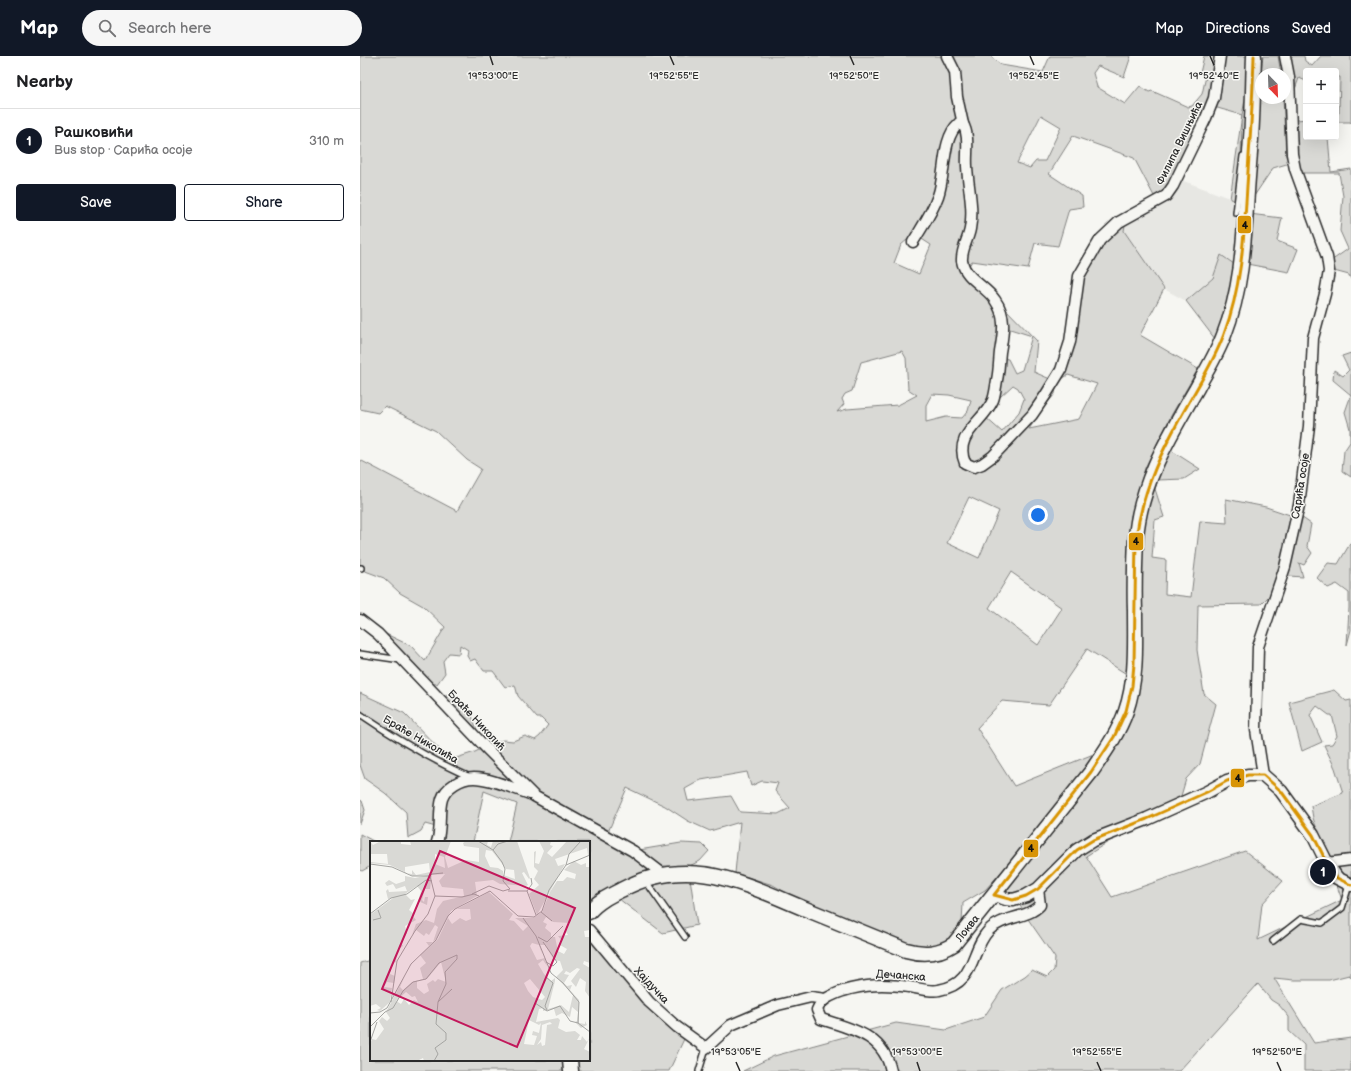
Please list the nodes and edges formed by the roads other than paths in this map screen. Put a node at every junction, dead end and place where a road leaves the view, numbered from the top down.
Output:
1 (947, 56) edge
2 (1220, 56) edge
3 (1254, 56) edge
4 (1286, 56) edge
5 (963, 124) junction
6 (1251, 139) junction
7 (1236, 212) dead end
8 (913, 242) dead end
9 (360, 620) edge
10 (360, 654) edge
11 (404, 660) junction
12 (360, 714) edge
13 (1263, 775) junction
14 (473, 778) junction
15 (534, 796) junction
16 (437, 841) edge
17 (1351, 860) edge
18 (1327, 863) junction
19 (663, 874) junction
20 (645, 879) junction
21 (1350, 885) edge
22 (1038, 889) junction
23 (994, 894) junction
24 (590, 911) edge
25 (590, 931) edge
26 (686, 937) dead end
27 (1272, 941) dead end
28 (825, 999) junction
29 (706, 1048) junction
30 (570, 1061) edge
31 (571, 1071) edge
32 (700, 1071) edge
33 (891, 1071) edge

1 - 5 street
2 - 5 street, Филипа Вишњића
3 - 6 main road, Локва
4 - 13 street, Сарића осоје
5 - 8 street
6 - 7 lane
6 - 23 main road, Локва
9 - 11 street, Браће Николић
10 - 11 lane
11 - 15 street, Браће Николић
12 - 14 lane, Браће Николића
13 - 18 street
13 - 22 street
14 - 15 street, Браће Николић
14 - 16 street
15 - 19 street, Браће Николић
17 - 18 street
18 - 21 street
19 - 20 main road, Локва
19 - 23 main road, Локва
20 - 24 main road, Локва
20 - 26 lane
21 - 27 lane
22 - 23 street
22 - 28 street, Дечанска
25 - 29 street, Хајдучка
28 - 29 street
28 - 33 street
29 - 32 lane
30 - 31 main road

